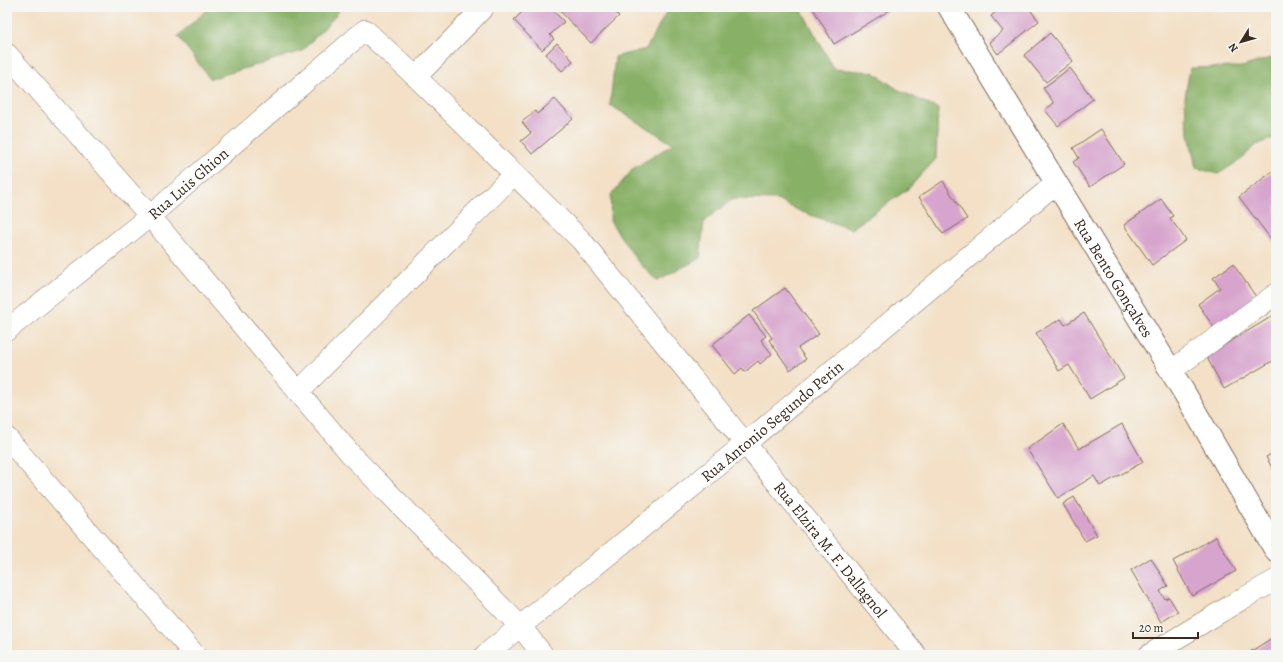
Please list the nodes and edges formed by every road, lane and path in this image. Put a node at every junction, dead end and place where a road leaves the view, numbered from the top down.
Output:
1 (484, 7) edge
2 (949, 7) edge
3 (365, 30) joint
4 (7, 54) edge
5 (416, 77) junction
6 (514, 174) junction
7 (1055, 184) junction
8 (150, 216) junction
9 (1276, 294) edge
10 (7, 330) edge
11 (1171, 371) junction
12 (298, 392) junction
13 (7, 438) edge
14 (746, 443) junction
15 (1276, 551) edge
16 (1276, 580) edge
17 (520, 627) junction
18 (195, 655) edge
19 (485, 655) edge
20 (543, 655) edge
21 (916, 655) edge
22 (1149, 655) edge

1 - 5 street
2 - 7 street, Rua Bento Gonçalves
3 - 5 street, Rua Elzira M. F. Dallagnol
3 - 8 street, Rua Luis Ghion
4 - 8 street
5 - 6 street, Rua Elzira M. F. Dallagnol
6 - 12 street
6 - 14 street, Rua Elzira M. F. Dallagnol
7 - 11 street, Rua Bento Gonçalves
7 - 14 street, Rua Antonio Segundo Perin
8 - 10 street, Rua Luis Ghion
8 - 12 street
9 - 11 street
11 - 15 street, Rua Bento Gonçalves
12 - 17 street
13 - 18 street
14 - 17 street, Rua Antonio Segundo Perin
14 - 21 street, Rua Elzira M. F. Dallagnol
16 - 22 street
17 - 19 street, Rua Antonio Segundo Perin
17 - 20 street

